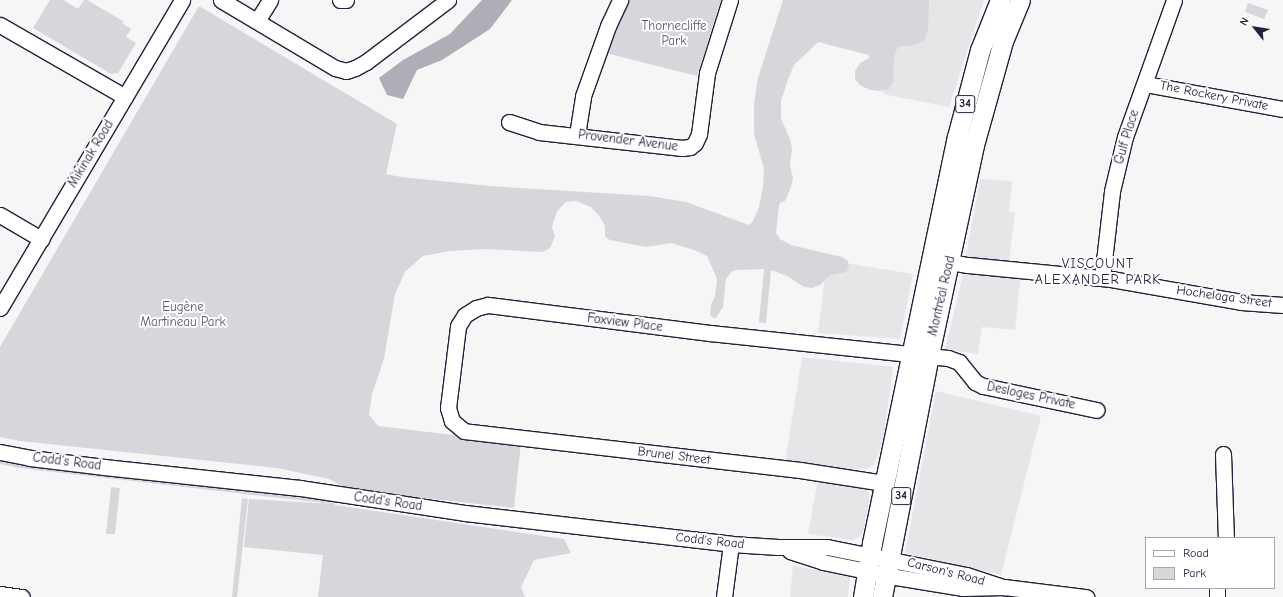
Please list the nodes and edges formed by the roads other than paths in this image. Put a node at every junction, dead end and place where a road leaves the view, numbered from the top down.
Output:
1 (182, 0) edge
2 (221, 0) edge
3 (270, 0) edge
4 (340, 0) edge
5 (346, 0) edge
6 (448, 0) edge
7 (620, 0) edge
8 (730, 0) edge
9 (1000, 0) edge
10 (1020, 0) edge
11 (1174, 0) edge
12 (257, 21) junction
13 (0, 25) edge
14 (980, 50) junction
15 (998, 56) junction
16 (1145, 84) junction
17 (125, 97) junction
18 (1283, 109) edge
19 (509, 122) dead end
20 (577, 135) junction
21 (0, 215) edge
22 (41, 238) junction
23 (941, 260) junction
24 (1102, 278) junction
25 (1283, 305) edge
26 (0, 308) edge
27 (920, 354) junction
28 (1097, 410) dead end
29 (464, 432) joint
30 (0, 452) edge
31 (1223, 454) dead end
32 (884, 483) junction
33 (1226, 537) edge
34 (731, 544) junction
35 (868, 563) junction
36 (887, 567) junction
37 (0, 594) edge
38 (22, 597) edge
39 (724, 597) edge
40 (863, 597) edge
41 (882, 597) edge
42 (1086, 597) edge

1 - 17 street, Mikinak Road
2 - 12 street
3 - 12 street
4 - 5 street
6 - 12 street
7 - 20 street
8 - 20 street, Provender Avenue
9 - 14 main road, Montréal Road / 34
10 - 15 main road, Montréal Road / 34
11 - 16 street, Gulf Place
13 - 17 street
14 - 15 main road
14 - 23 main road, Montréal Road / 34
15 - 23 main road, Montréal Road / 34
16 - 18 street, The Rockery Private
16 - 24 street, Gulf Place
17 - 22 street, Mikinak Road
19 - 20 street, Provender Avenue
21 - 22 street
22 - 26 street, Mikinak Road
23 - 24 street, Hochelaga Street
23 - 27 main road, Montréal Road / 34
24 - 25 street, Hochelaga Street
27 - 28 street, Desloges Private
27 - 29 street, Foxview Place
27 - 32 main road, Montréal Road / 34
27 - 36 main road, Montréal Road / 34
29 - 32 street, Brunel Street
30 - 34 street, Codd's Road
31 - 33 street
32 - 35 main road, Montréal Road / 34
34 - 35 street, Codd's Road
34 - 39 street
35 - 36 street, Codd's Road
35 - 40 main road, Montréal Road / 34
36 - 41 main road, Montréal Road / 34
36 - 42 street, Carson's Road
37 - 38 street

